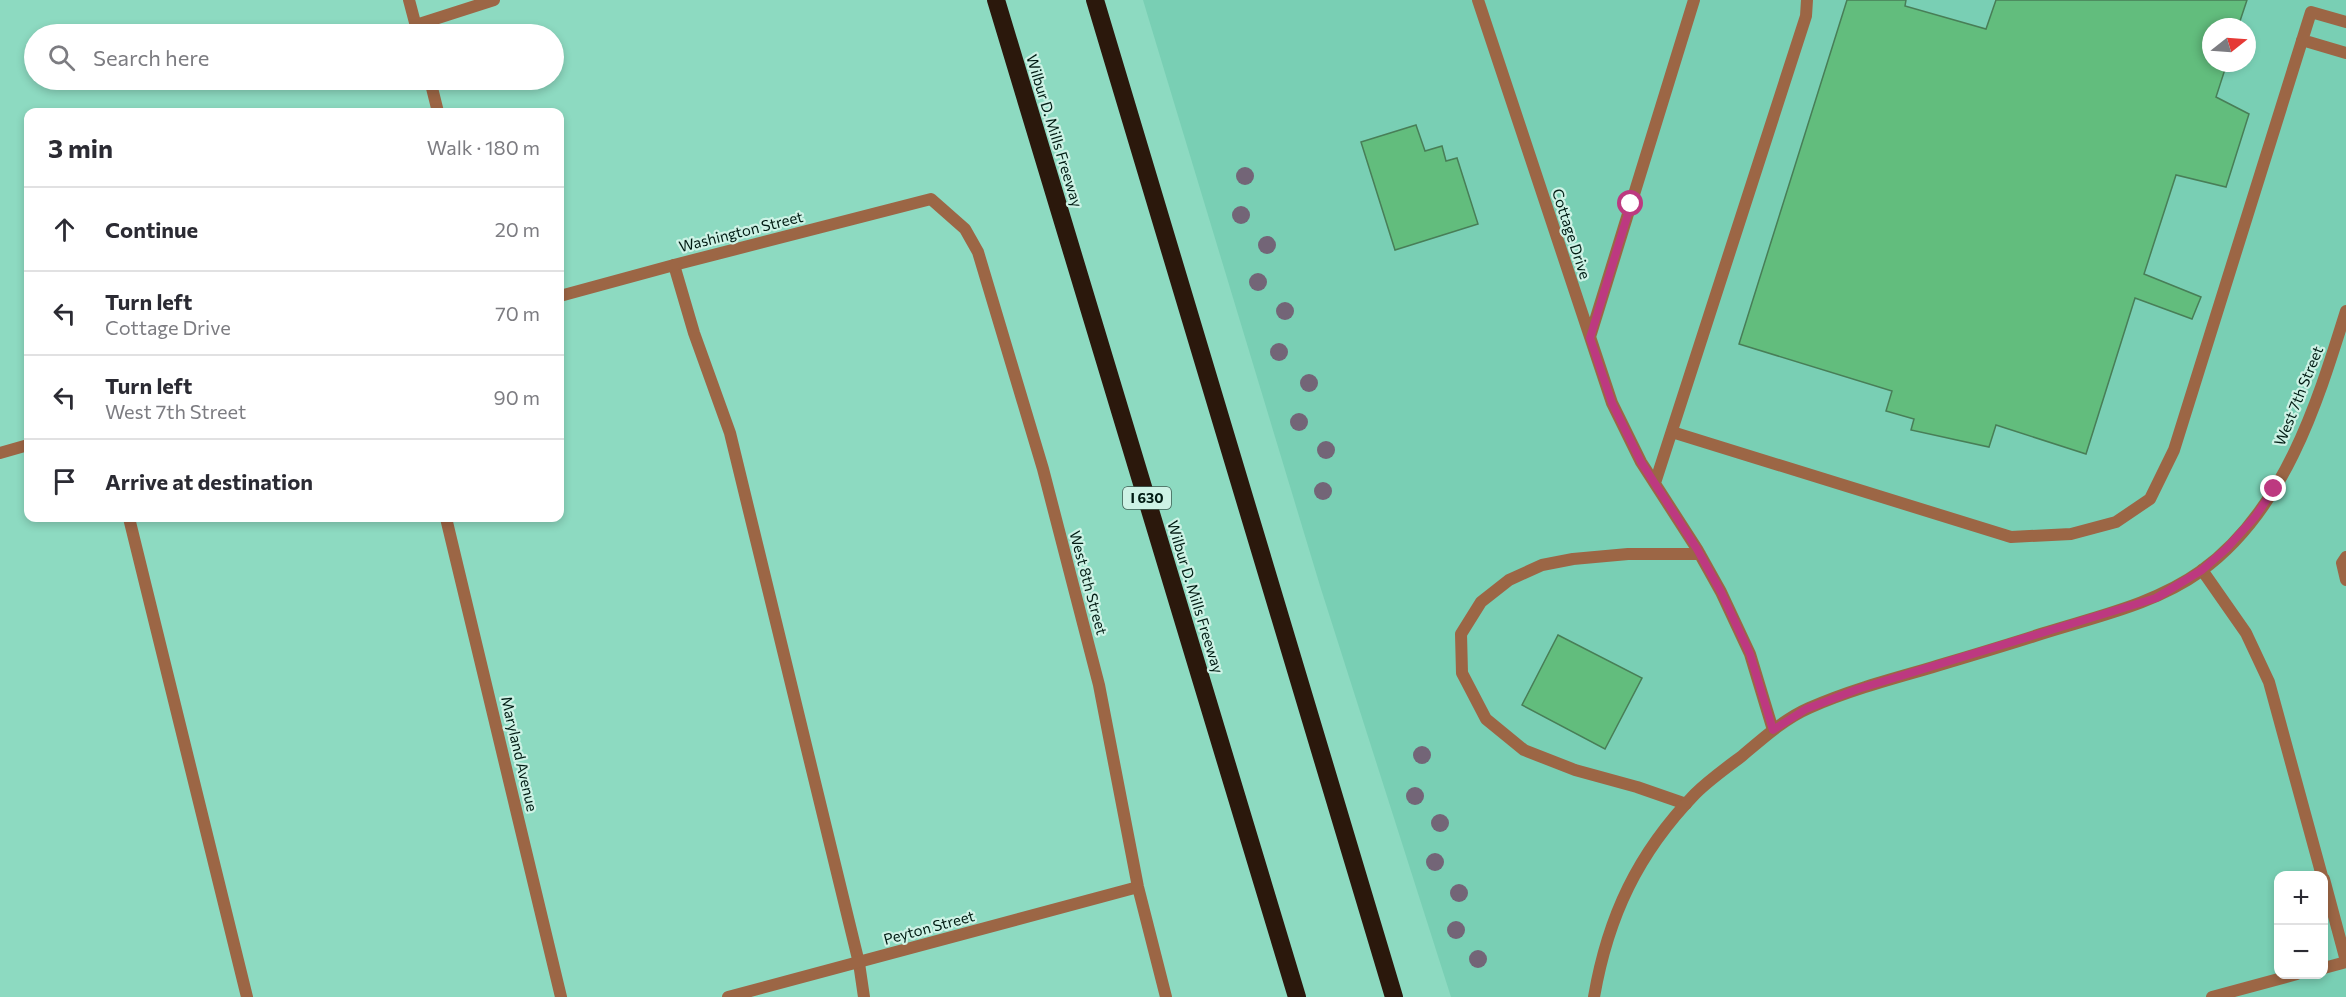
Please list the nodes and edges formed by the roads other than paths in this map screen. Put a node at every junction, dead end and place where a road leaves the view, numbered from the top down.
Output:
1 (409, 0) edge
2 (494, 0) edge
3 (996, 0) edge
4 (1095, 0) edge
5 (1478, 0) edge
6 (1694, 0) edge
7 (1808, 0) edge
8 (2346, 22) edge
9 (415, 24) edge
10 (432, 24) edge
11 (2302, 40) junction
12 (2346, 53) edge
13 (432, 90) edge
14 (437, 108) edge
15 (931, 199) joint
16 (674, 265) junction
17 (564, 295) edge
18 (2346, 311) edge
19 (1590, 338) junction
20 (1672, 432) junction
21 (24, 446) edge
22 (0, 453) edge
23 (1655, 483) junction
24 (130, 522) edge
25 (448, 522) edge
26 (1700, 554) junction
27 (2346, 556) edge
28 (2202, 570) junction
29 (2346, 580) edge
30 (1773, 730) junction
31 (1686, 804) junction
32 (2321, 871) edge
33 (1138, 887) junction
34 (2328, 895) edge
35 (2346, 961) edge
36 (859, 963) junction
37 (2328, 967) edge
38 (2282, 979) edge
39 (247, 997) edge
40 (561, 997) edge
41 (728, 997) edge
42 (864, 997) edge
43 (1166, 997) edge
44 (1297, 997) edge
45 (1394, 997) edge
46 (1594, 997) edge
47 (2212, 997) edge

1 - 9 street
2 - 10 street
3 - 44 highway, Wilbur D. Mills Freeway / I 630
4 - 45 highway
5 - 19 street, Cottage Drive
6 - 19 street
7 - 20 street
8 - 11 street
11 - 12 street
11 - 20 street
13 - 14 street
15 - 16 street, Washington Street
15 - 33 street, West 8th Street
16 - 17 street, Washington Street
16 - 36 street
18 - 28 street, West 7th Street
19 - 23 street, Cottage Drive
20 - 23 street
21 - 22 street
23 - 26 street, Cottage Drive
24 - 39 street
25 - 40 street, Maryland Avenue
26 - 30 street, Cottage Drive
26 - 31 street
27 - 29 street
28 - 30 street, West 7th Street
28 - 32 street
30 - 31 street, West 7th Street
31 - 46 street, West 7th Street
33 - 36 street, Peyton Street
33 - 43 street, West 8th Street
34 - 35 street
35 - 37 street
36 - 41 street, Peyton Street
36 - 42 street
38 - 47 street

